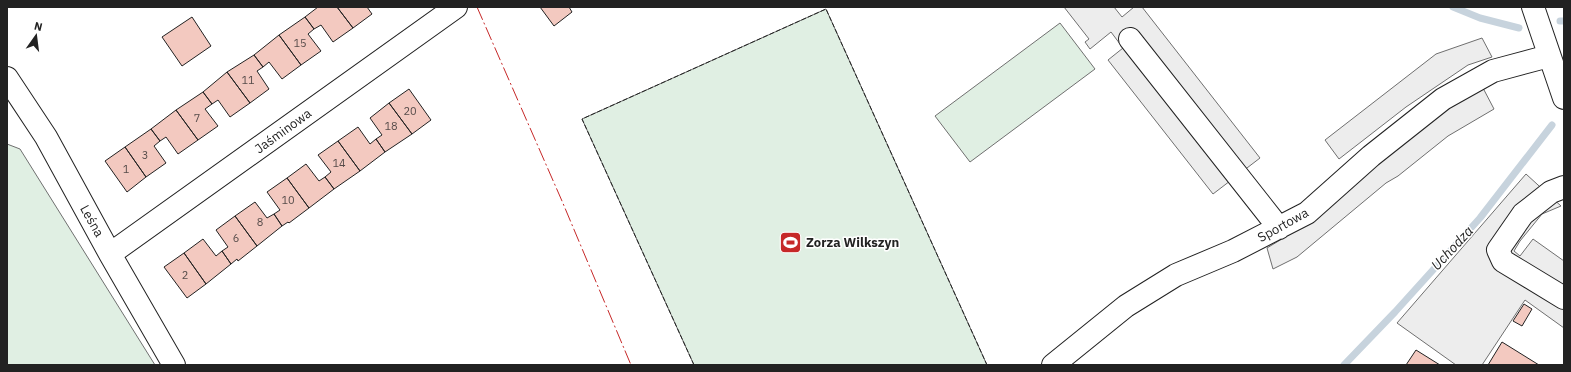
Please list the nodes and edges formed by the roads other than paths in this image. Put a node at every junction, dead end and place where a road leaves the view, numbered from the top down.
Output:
1 (456, 7) edge
2 (1533, 7) edge
3 (1130, 39) dead end
4 (1549, 56) junction
5 (7, 78) edge
6 (1564, 98) edge
7 (1564, 187) edge
8 (1279, 228) junction
9 (110, 254) junction
10 (1564, 298) edge
11 (174, 365) edge
12 (1053, 365) edge

1 - 9 street, Jaśminowa
2 - 4 street
3 - 8 street
4 - 6 street
4 - 8 street, Sportowa
5 - 9 street, Leśna
7 - 10 street
8 - 12 street, Sportowa
9 - 11 street, Leśna

